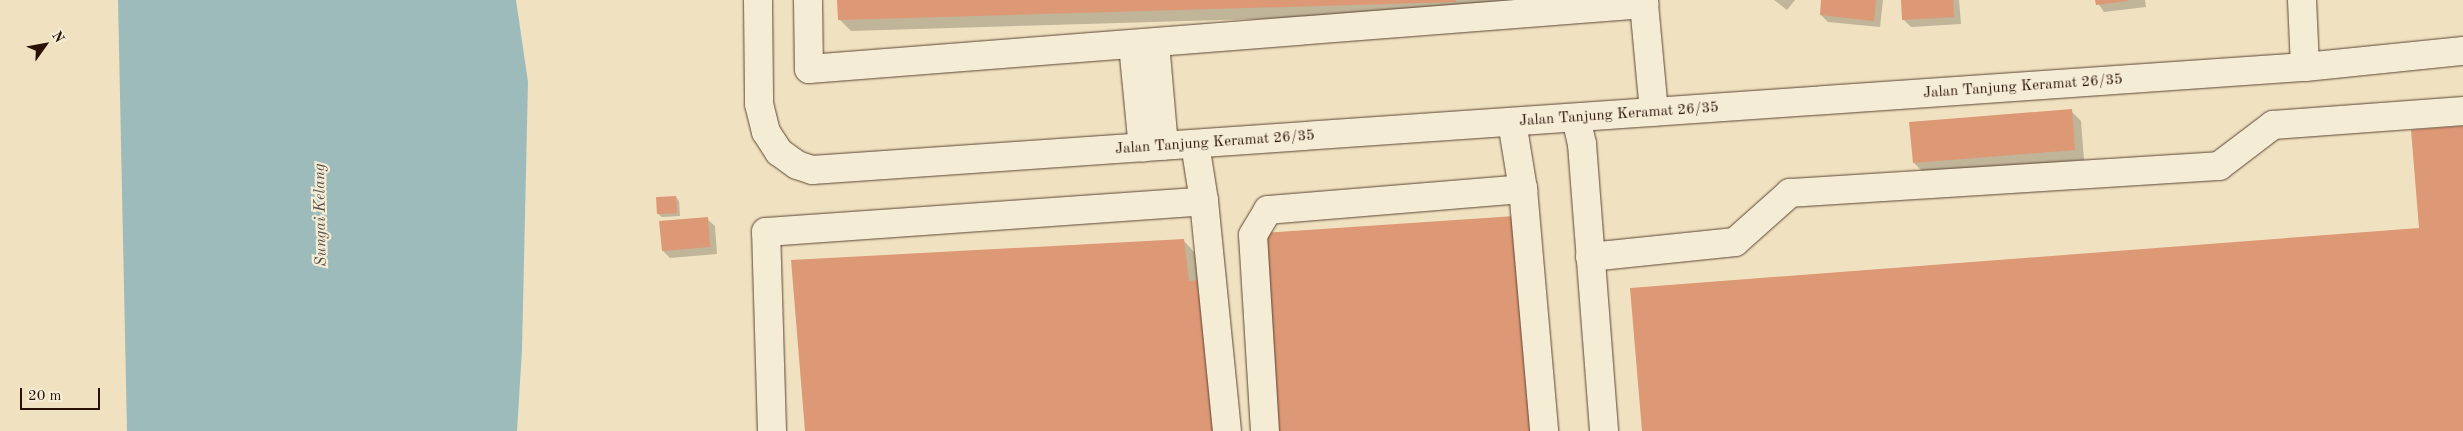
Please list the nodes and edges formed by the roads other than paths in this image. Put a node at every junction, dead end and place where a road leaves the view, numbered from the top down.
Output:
1 (758, 0) edge
2 (808, 0) edge
3 (2302, 0) edge
4 (1644, 2) edge
5 (1144, 44) junction
6 (2463, 51) edge
7 (2305, 67) junction
8 (2463, 111) edge
9 (1654, 112) junction
10 (1576, 118) junction
11 (1512, 122) junction
12 (1195, 144) junction
13 (1153, 147) junction
14 (1523, 189) junction
15 (1204, 202) junction
16 (1590, 256) junction
17 (772, 431) edge
18 (1227, 431) edge
19 (1264, 431) edge
20 (1544, 431) edge
21 (1604, 431) edge

1 - 13 street, Jalan Tanjung Keramat 26/35
2 - 5 street
3 - 7 street
4 - 5 street
4 - 9 street
5 - 13 street
6 - 7 street, Jalan Tanjung Keramat 26/35
7 - 9 street, Jalan Tanjung Keramat 26/35
8 - 16 street
9 - 10 street, Jalan Tanjung Keramat 26/35
10 - 11 street, Jalan Tanjung Keramat 26/35
10 - 16 street
11 - 12 street, Jalan Tanjung Keramat 26/35
11 - 14 street
12 - 13 street, Jalan Tanjung Keramat 26/35
12 - 15 street
14 - 19 street
14 - 20 street
15 - 17 street
15 - 18 street
16 - 21 street

